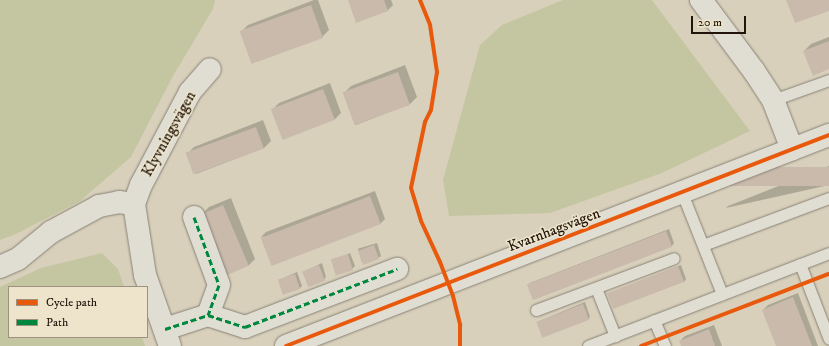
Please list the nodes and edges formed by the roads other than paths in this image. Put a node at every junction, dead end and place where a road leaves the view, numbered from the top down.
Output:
1 (701, 0) edge
2 (210, 69) dead end
3 (829, 80) edge
4 (773, 100) junction
5 (829, 135) edge
6 (792, 149) junction
7 (682, 193) junction
8 (829, 198) edge
9 (134, 204) junction
10 (194, 217) dead end
11 (703, 245) junction
12 (829, 253) edge
13 (674, 258) dead end
14 (800, 264) junction
15 (0, 267) edge
16 (398, 269) dead end
17 (596, 288) junction
18 (722, 294) junction
19 (536, 310) dead end
20 (208, 315) junction
21 (654, 320) junction
22 (615, 336) junction
23 (168, 338) edge
24 (829, 339) edge
25 (286, 346) edge
26 (588, 346) edge
27 (665, 346) edge

1 - 4 street
2 - 9 street, Klyvningsvägen
3 - 4 lane
4 - 6 street
5 - 6 street, Kvarnhagsvägen
6 - 7 street, Kvarnhagsvägen
7 - 11 lane
7 - 25 street, Kvarnhagsvägen
8 - 11 lane
9 - 15 street
9 - 23 street, Klyvningsvägen
10 - 20 street
11 - 18 lane
12 - 14 lane
13 - 17 lane
14 - 18 lane
14 - 24 lane
16 - 20 street
17 - 19 lane
17 - 22 lane
18 - 21 lane
20 - 23 street
21 - 22 lane
21 - 27 lane
22 - 26 lane

